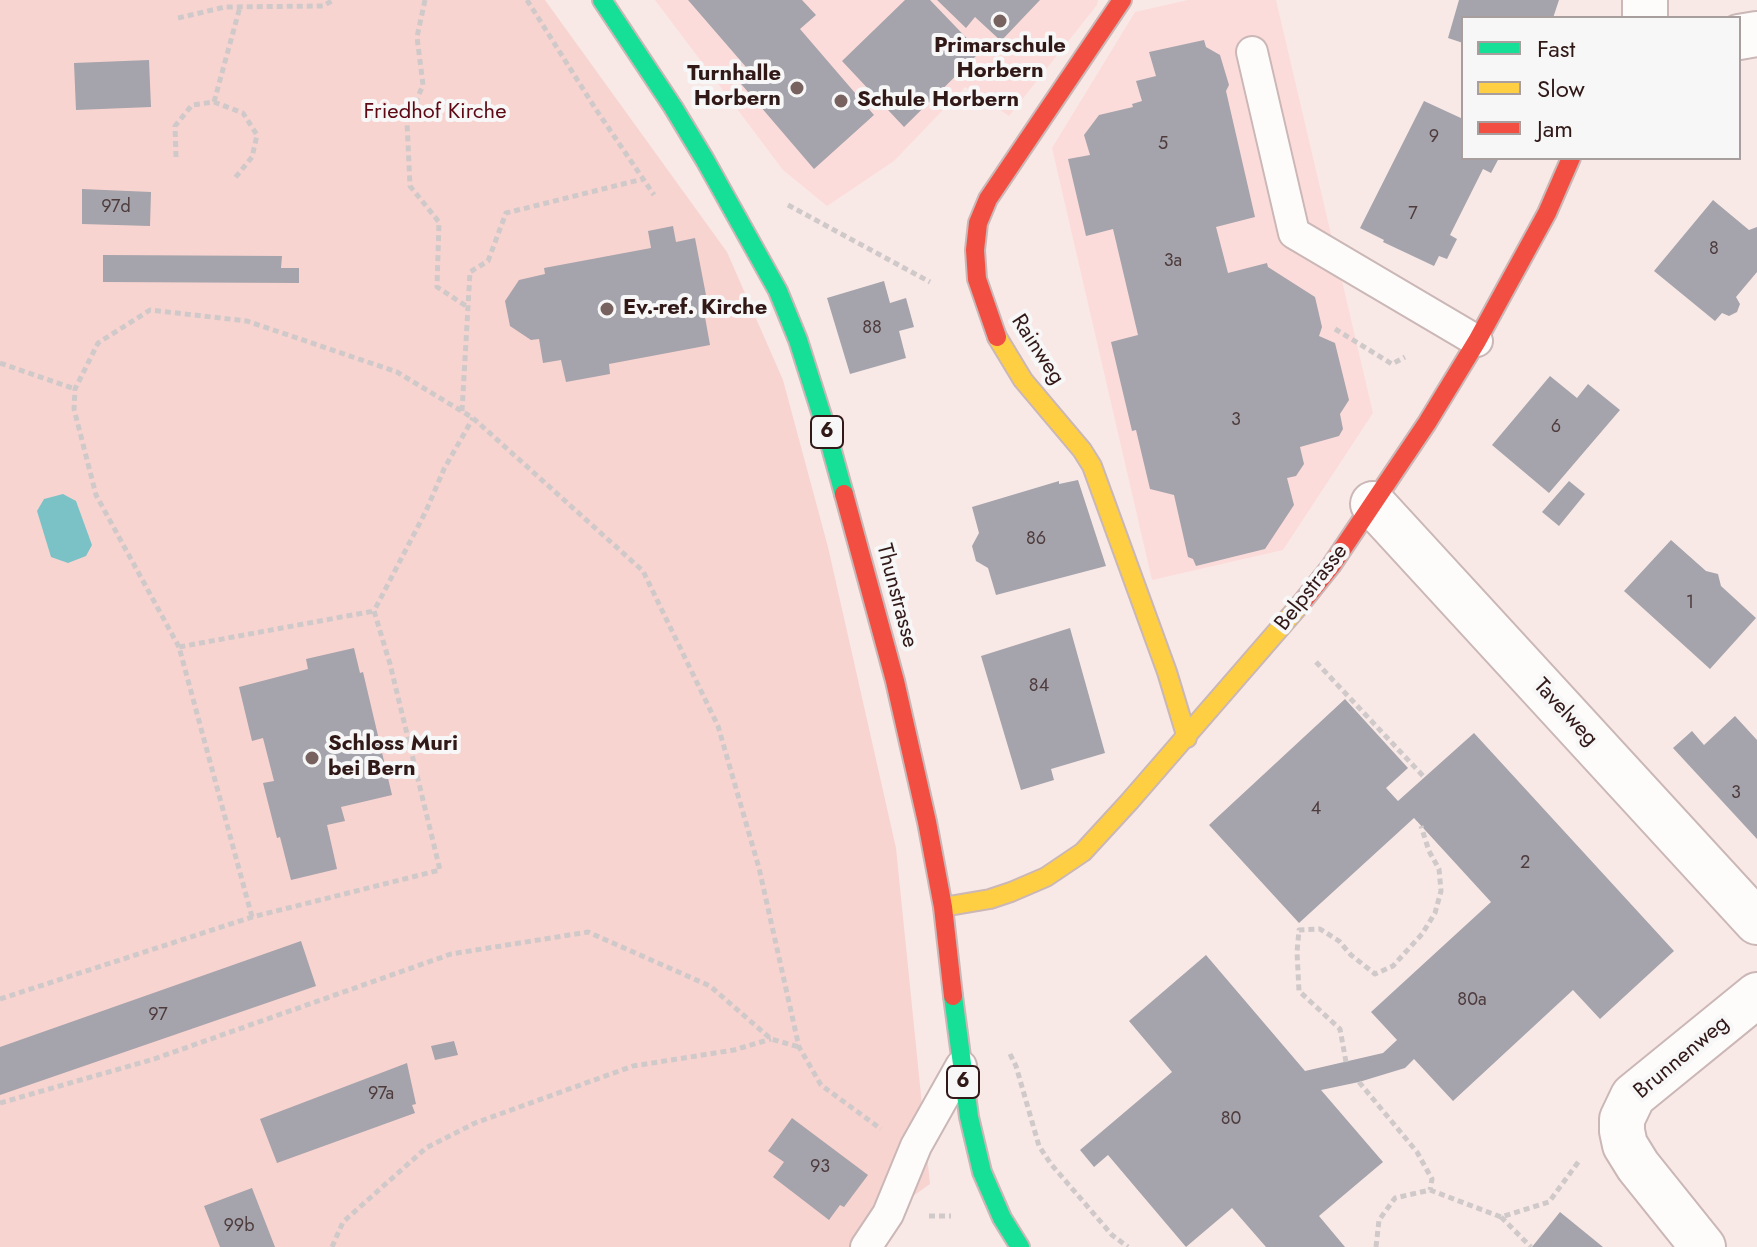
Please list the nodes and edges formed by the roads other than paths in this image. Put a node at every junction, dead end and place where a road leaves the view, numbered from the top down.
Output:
1 (602, 0) edge
2 (1122, 0) edge
3 (1252, 52) dead end
4 (1570, 160) edge
5 (1477, 341) junction
6 (1373, 504) junction
7 (1187, 738) junction
8 (943, 907) junction
9 (1757, 922) edge
10 (1757, 995) edge
11 (961, 1066) junction
12 (866, 1247) edge
13 (1020, 1247) edge
14 (1703, 1247) edge

1 - 8 street, Thunstrasse / 6
2 - 7 street, Rainweg
3 - 5 lane
4 - 5 street, Belpstrasse
5 - 6 street, Belpstrasse
6 - 7 street, Belpstrasse
6 - 9 street, Tavelweg
7 - 8 street, Belpstrasse
8 - 11 street, Thunstrasse / 6
10 - 14 street, Brunnenweg
11 - 12 lane
11 - 13 street, Thunstrasse / 6

